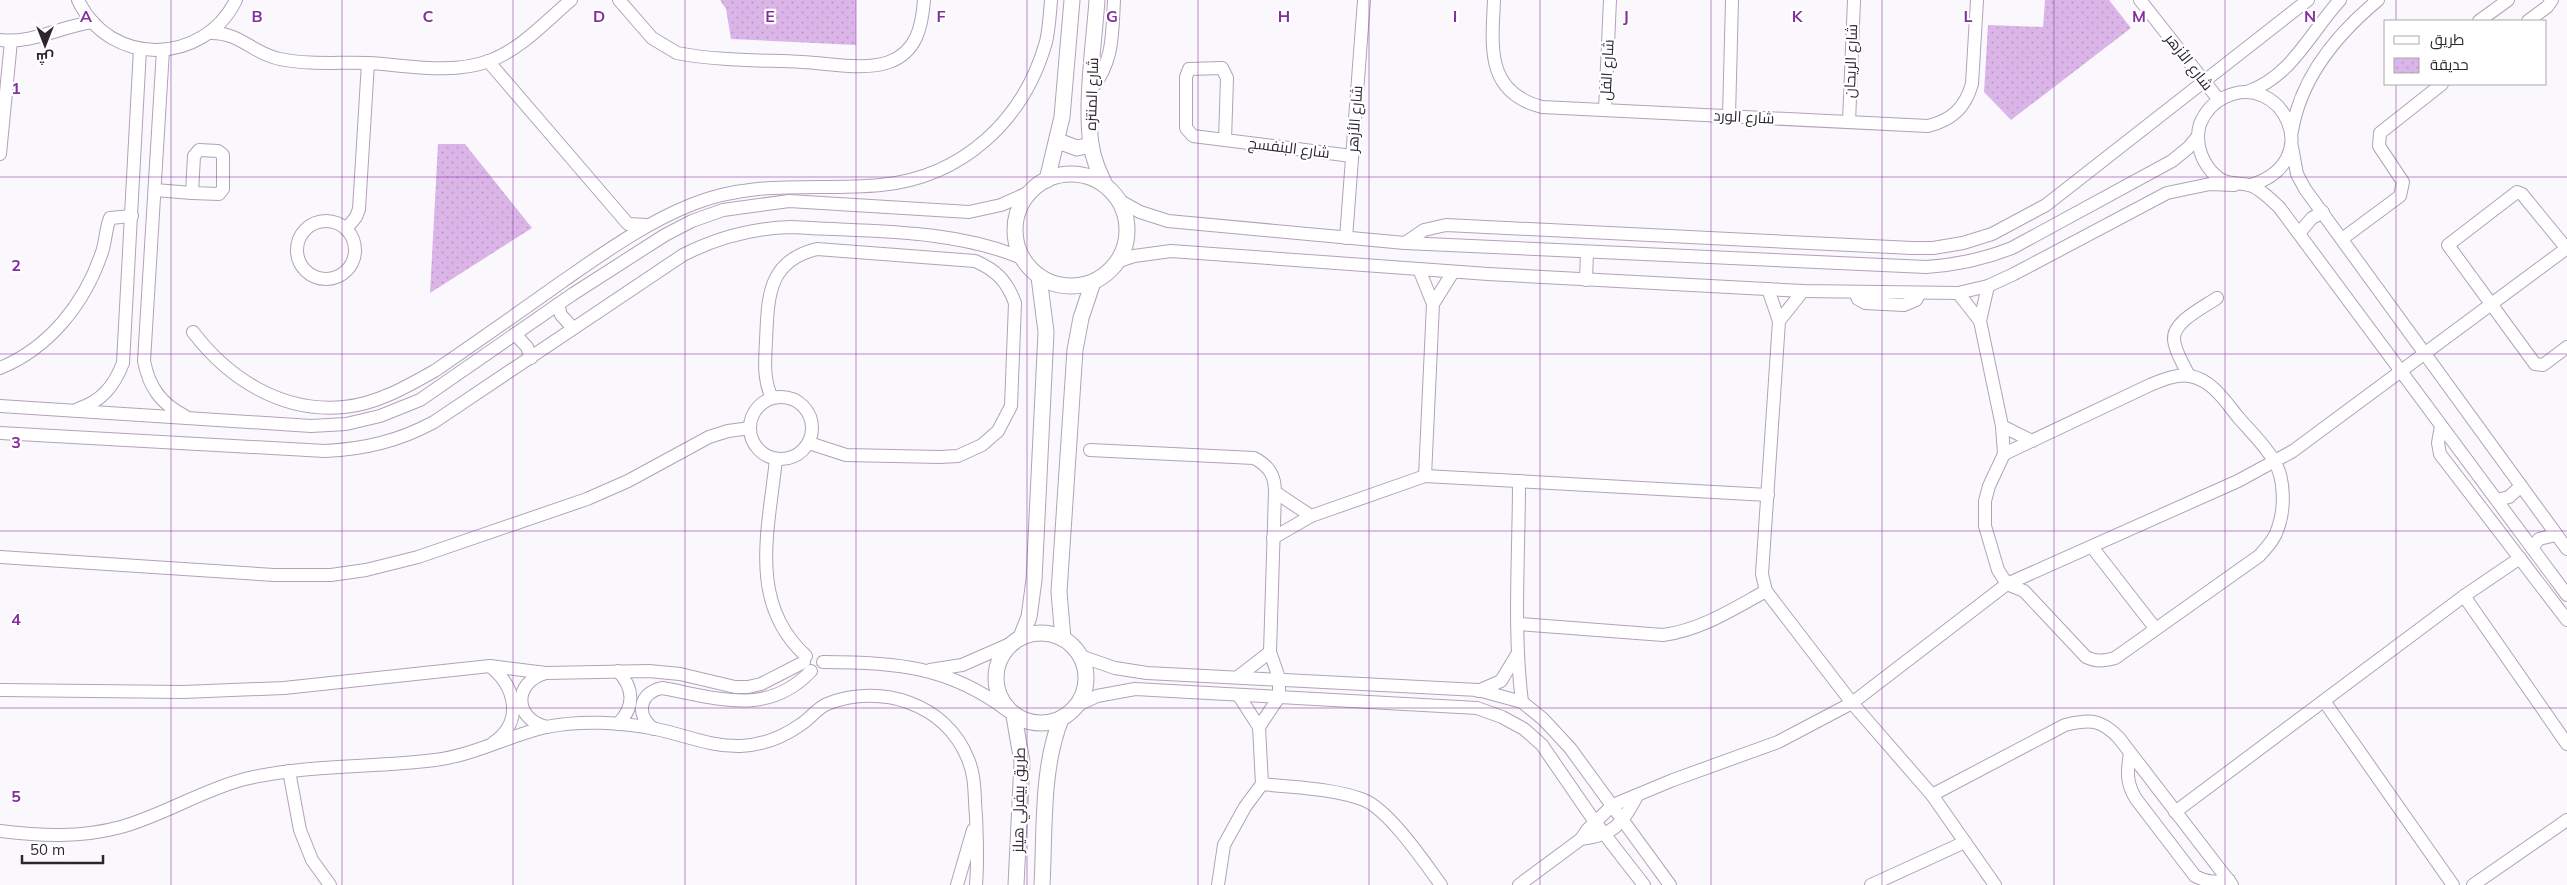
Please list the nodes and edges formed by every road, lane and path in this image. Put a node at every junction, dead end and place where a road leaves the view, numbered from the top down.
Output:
1 (236, 0) edge
2 (571, 0) edge
3 (619, 0) edge
4 (924, 0) edge
5 (1051, 0) edge
6 (1072, 0) edge
7 (1097, 0) edge
8 (1114, 0) edge
9 (1364, 0) edge
10 (1494, 0) edge
11 (1610, 0) edge
12 (1732, 0) edge
13 (1854, 0) edge
14 (1976, 0) edge
15 (2140, 0) edge
16 (2308, 0) edge
17 (2340, 0) edge
18 (2378, 0) edge
19 (2508, 0) edge
20 (2552, 0) edge
21 (80, 3) edge
22 (230, 13) junction
23 (2480, 20) edge
24 (2529, 20) edge
25 (93, 22) junction
26 (67, 27) junction
27 (211, 33) junction
28 (237, 36) junction
29 (6, 41) edge
30 (140, 49) junction
31 (163, 50) junction
32 (488, 62) junction
33 (368, 63) junction
34 (2204, 82) junction
35 (2441, 85) edge
36 (1092, 90) junction
37 (2247, 92) junction
38 (2219, 100) junction
39 (1605, 110) junction
40 (1729, 116) junction
41 (1849, 122) junction
42 (2198, 136) junction
43 (2291, 139) junction
44 (1225, 140) junction
45 (1058, 141) junction
46 (1091, 144) junction
47 (0, 154) edge
48 (1352, 156) junction
49 (1047, 180) junction
50 (2234, 184) junction
51 (1105, 185) junction
52 (2251, 185) junction
53 (822, 187) junction
54 (155, 190) junction
55 (1030, 192) junction
56 (192, 193) dead end
57 (1120, 201) junction
58 (821, 202) junction
59 (2323, 212) junction
60 (132, 216) junction
61 (628, 224) junction
62 (651, 225) junction
63 (346, 229) junction
64 (2300, 232) junction
65 (665, 235) junction
66 (1346, 238) junction
67 (2342, 239) junction
68 (622, 240) junction
69 (1404, 243) junction
70 (2567, 248) edge
71 (1587, 252) junction
72 (1022, 258) junction
73 (626, 260) junction
74 (1119, 261) junction
75 (1419, 269) junction
76 (1453, 272) junction
77 (1039, 277) junction
78 (1586, 280) junction
79 (1092, 282) junction
80 (1988, 286) junction
81 (1768, 289) junction
82 (1803, 291) junction
83 (1958, 293) junction
84 (2217, 298) dead end
85 (2490, 303) junction
86 (558, 304) junction
87 (1433, 304) junction
88 (1980, 320) junction
89 (1779, 321) junction
90 (573, 328) junction
91 (193, 332) dead end
92 (514, 334) junction
93 (2567, 347) edge
94 (2424, 354) junction
95 (531, 358) junction
96 (0, 368) edge
97 (2400, 371) junction
98 (2189, 376) junction
99 (772, 398) junction
100 (374, 400) junction
101 (0, 406) edge
102 (73, 410) junction
103 (380, 416) junction
104 (187, 417) junction
105 (2002, 426) junction
106 (2441, 426) junction
107 (750, 428) junction
108 (0, 433) edge
109 (2032, 441) junction
110 (809, 443) junction
111 (1090, 450) dead end
112 (2004, 454) junction
113 (776, 459) junction
114 (2274, 461) junction
115 (1425, 476) junction
116 (1519, 481) junction
117 (2521, 486) junction
118 (1275, 492) junction
119 (1768, 495) junction
120 (2497, 500) junction
121 (1311, 516) junction
122 (2556, 535) junction
123 (1273, 538) junction
124 (2092, 547) junction
125 (2532, 548) junction
126 (2567, 549) edge
127 (0, 557) edge
128 (2520, 558) junction
129 (2008, 584) junction
130 (1766, 591) junction
131 (2567, 595) edge
132 (2464, 596) junction
133 (2567, 620) edge
134 (1519, 624) junction
135 (2155, 628) junction
136 (1063, 639) junction
137 (1015, 641) junction
138 (1270, 652) junction
139 (1080, 656) junction
140 (1516, 656) junction
141 (807, 663) junction
142 (490, 666) junction
143 (927, 670) junction
144 (618, 671) junction
145 (546, 673) junction
146 (1239, 676) junction
147 (1279, 678) junction
148 (0, 690) edge
149 (1478, 690) junction
150 (1239, 696) junction
151 (1279, 697) junction
152 (517, 701) junction
153 (2324, 701) junction
154 (1522, 702) junction
155 (636, 703) junction
156 (1852, 703) junction
157 (1078, 705) junction
158 (1477, 708) junction
159 (1011, 713) junction
160 (1060, 719) junction
161 (618, 724) junction
162 (546, 727) junction
163 (1259, 727) junction
164 (654, 729) junction
165 (2567, 744) edge
166 (488, 747) junction
167 (2130, 753) junction
168 (289, 771) junction
169 (1262, 784) junction
170 (1932, 795) junction
171 (1637, 796) junction
172 (1613, 805) junction
173 (2175, 812) junction
174 (975, 813) junction
175 (2567, 820) edge
176 (1623, 821) junction
177 (1595, 822) junction
178 (0, 831) edge
179 (1606, 835) junction
180 (1581, 839) junction
181 (1965, 842) junction
182 (2230, 883) edge
183 (956, 884) edge
184 (330, 885) edge
185 (976, 885) edge
186 (1016, 885) edge
187 (1042, 885) edge
188 (1218, 885) edge
189 (1441, 885) edge
190 (1519, 885) edge
191 (1644, 885) edge
192 (1670, 885) edge
193 (1871, 885) edge
194 (1995, 885) edge
195 (2454, 885) edge
196 (2473, 885) edge

1 - 22 street
2 - 32 street
3 - 4 street
5 - 53 street
6 - 45 street, شارع المنتزه
7 - 36 street, شارع المنتزه
8 - 36 street
9 - 48 street, شارع الأزهر
10 - 39 street, شارع الورد
11 - 39 street, شارع الفل
12 - 40 street
13 - 41 street, شارع الريحان
14 - 41 street, شارع الورد
15 - 34 street, شارع الأزهر
16 - 34 street
17 - 37 street
18 - 43 street
19 - 23 street
20 - 24 street
21 - 25 street
21 - 26 street
22 - 27 street
22 - 28 street
25 - 26 street
25 - 30 street
26 - 29 street
27 - 28 street
27 - 31 street
28 - 33 street
29 - 47 street
30 - 31 street
30 - 60 street
31 - 54 street
32 - 33 street
32 - 61 street
33 - 63 street
34 - 38 street, شارع الأزهر
34 - 69 street
35 - 67 street
36 - 46 street, شارع المنتزه
37 - 38 street
37 - 43 street
38 - 42 street
39 - 40 street, شارع الورد
40 - 41 street, شارع الورد
42 - 50 street
42 - 71 street
43 - 52 street
43 - 59 street
44 - 44 street, شارع البنفسج
44 - 48 street, شارع البنفسج
45 - 46 street
45 - 49 street, شارع المنتزه
46 - 51 street, شارع المنتزه
48 - 66 street, شارع الأزهر
49 - 51 street
49 - 55 street
50 - 52 street
50 - 80 street
51 - 57 street
52 - 64 street
53 - 58 street
53 - 62 street
54 - 56 street
54 - 104 street
55 - 58 street
55 - 72 street
57 - 66 street
57 - 74 street
58 - 65 street
59 - 64 street
59 - 67 street
60 - 96 street
60 - 102 street
61 - 62 street
61 - 68 street
62 - 65 street
62 - 68 street
63 - 63 street
64 - 97 street
65 - 73 street
66 - 69 street
67 - 94 street
68 - 73 street
68 - 100 street
69 - 71 street
70 - 85 street
70 - 85 street
71 - 78 street
72 - 77 street
72 - 90 street
73 - 86 street
74 - 75 street
74 - 79 street
75 - 76 street
75 - 87 street
76 - 78 street
76 - 87 street
77 - 79 street
77 - 137 street
78 - 81 street
79 - 136 street
80 - 83 street
80 - 88 street
81 - 82 street
81 - 89 street
82 - 83 street
82 - 89 street
83 - 88 street
84 - 98 street
85 - 93 street
85 - 94 street
86 - 90 street
86 - 92 street
87 - 115 street
88 - 105 street
89 - 119 street
90 - 95 street
91 - 100 street
92 - 95 street
92 - 103 street
94 - 97 street
94 - 117 street
95 - 108 street
97 - 106 street
97 - 114 street
98 - 109 street
98 - 114 street
99 - 107 street
99 - 110 street
99 - 110 street
100 - 103 street
101 - 102 street
102 - 104 street
103 - 104 street
105 - 109 street
105 - 112 street
106 - 120 street
106 - 128 street
107 - 113 street
107 - 127 street
109 - 112 street
110 - 113 street
111 - 118 street
112 - 129 street
113 - 141 street
114 - 124 street
114 - 135 street
115 - 116 street
115 - 121 street
116 - 119 street
116 - 134 street
117 - 120 street
117 - 122 street
118 - 121 street
118 - 123 street
119 - 130 street
120 - 125 street
121 - 123 street
122 - 125 street
122 - 126 street
123 - 138 street
124 - 129 street
124 - 135 street
125 - 131 street
128 - 132 street
128 - 133 street
129 - 135 street
129 - 156 street
130 - 134 street
130 - 156 street
132 - 153 street
132 - 165 street
134 - 140 street
136 - 137 street
136 - 139 street
137 - 143 street
137 - 159 street
138 - 146 street
138 - 147 street
139 - 146 street
139 - 157 street
140 - 149 street
140 - 154 street
141 - 143 street
141 - 144 street
141 - 155 street
142 - 145 street
142 - 148 street
142 - 152 street
143 - 159 street
144 - 145 street
144 - 155 street
145 - 152 street
146 - 147 street
147 - 149 street
147 - 151 street
149 - 154 street
149 - 158 street
150 - 151 street
150 - 157 street
150 - 163 street
151 - 158 street
151 - 163 street
152 - 162 street
152 - 166 street
153 - 173 street
153 - 195 street
154 - 172 street
155 - 161 street
155 - 164 street
156 - 170 street
156 - 171 street
157 - 160 street
158 - 177 street
159 - 160 street
159 - 186 street, طريق بيفرلي هيلز
160 - 187 street, طريق بيفرلي هيلز
161 - 162 street
161 - 164 street
162 - 166 street
163 - 169 street
164 - 174 street
166 - 168 street
167 - 170 street
167 - 173 street
167 - 182 street
168 - 178 street
168 - 184 street
169 - 188 street
169 - 189 street
170 - 181 street
171 - 172 street
171 - 176 street
172 - 176 street
172 - 177 street
173 - 182 street
174 - 183 street
174 - 185 street
175 - 196 street
176 - 179 street
176 - 192 street
177 - 179 street
177 - 180 street
179 - 180 street
179 - 191 street
180 - 190 street
181 - 193 street
181 - 194 street
183 - 185 street

